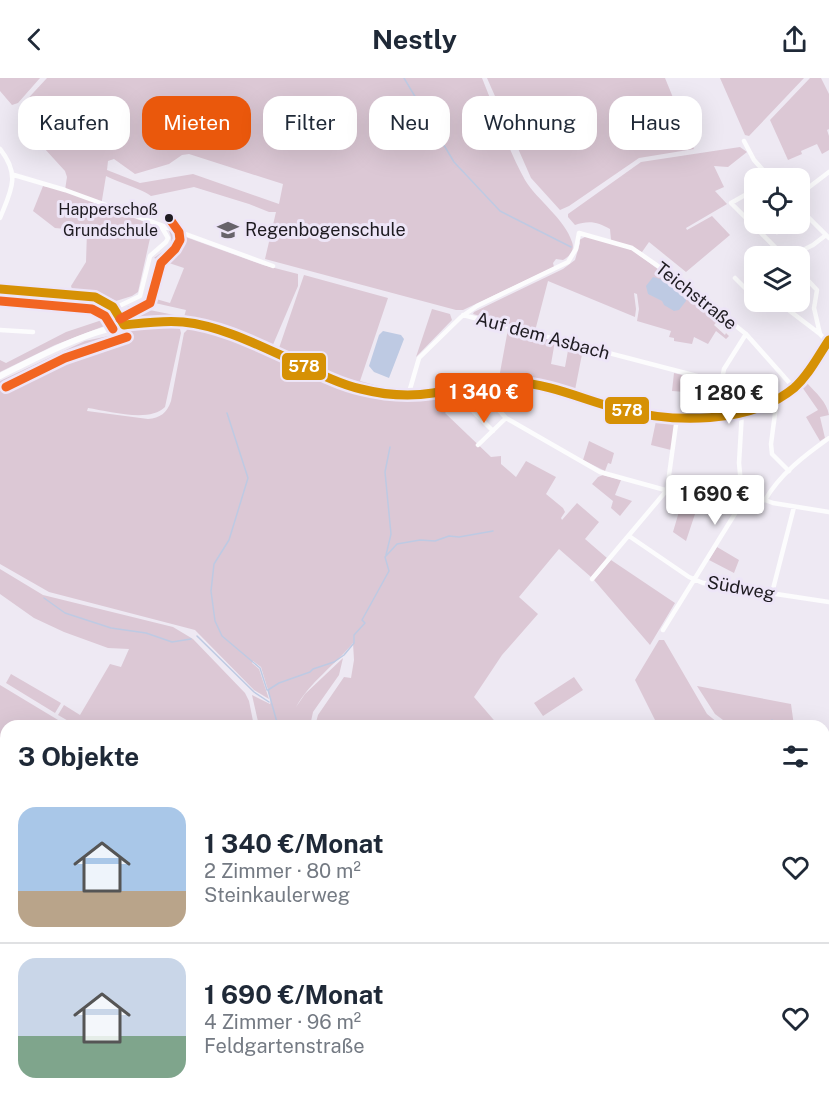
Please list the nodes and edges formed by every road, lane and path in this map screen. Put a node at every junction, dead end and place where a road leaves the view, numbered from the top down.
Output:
1 (744, 141) dead end
2 (0, 149) edge
3 (760, 168) edge
4 (829, 172) edge
5 (14, 175) junction
6 (810, 186) edge
7 (744, 196) edge
8 (744, 215) edge
9 (0, 218) edge
10 (810, 220) edge
11 (159, 224) junction
12 (762, 234) edge
13 (827, 237) edge
14 (774, 246) edge
15 (810, 246) edge
16 (273, 266) dead end
17 (735, 279) dead end
18 (810, 283) edge
19 (744, 288) edge
20 (0, 289) edge
21 (116, 308) junction
22 (791, 312) edge
23 (463, 315) junction
24 (124, 325) junction
25 (0, 330) edge
26 (33, 332) dead end
27 (746, 334) junction
28 (820, 334) junction
29 (829, 342) edge
30 (0, 376) edge
31 (720, 382) junction
32 (480, 384) junction
33 (794, 388) junction
34 (408, 396) junction
35 (461, 399) dead end
36 (774, 401) junction
37 (742, 412) junction
38 (715, 415) junction
39 (677, 417) junction
40 (506, 418) junction
41 (493, 431) junction
42 (829, 438) edge
43 (478, 445) dead end
44 (789, 471) junction
45 (667, 490) junction
46 (765, 500) junction
47 (739, 503) junction
48 (795, 507) junction
49 (829, 512) edge
50 (629, 536) junction
51 (592, 579) dead end
52 (695, 579) junction
53 (772, 593) junction
54 (829, 602) edge
55 (663, 630) dead end

1 - 3 street
2 - 5 street
4 - 6 street
5 - 9 street
5 - 11 street
7 - 8 street
10 - 13 street
11 - 16 street
11 - 21 street
12 - 14 street
13 - 15 street
17 - 19 street
18 - 28 street
20 - 21 street
21 - 24 street
22 - 28 street
23 - 27 street, Teichstraße
23 - 31 street, Auf dem Asbach
23 - 34 street, Auf dem Asbach
24 - 30 main road
24 - 34 main road
25 - 26 street
27 - 31 street
27 - 33 street, Teichstraße
28 - 29 street
29 - 33 main road
31 - 38 street
32 - 34 main road
32 - 39 main road
32 - 40 street
33 - 36 main road
35 - 41 street
36 - 37 main road
36 - 44 street
37 - 38 main road
37 - 47 street
38 - 39 main road
39 - 45 street
40 - 41 street
40 - 45 street
41 - 43 street
42 - 44 street
44 - 46 street
45 - 47 street
45 - 50 street
46 - 47 street
46 - 48 street
47 - 52 street
48 - 49 street
48 - 53 street
50 - 51 street
50 - 52 street, Südweg
52 - 53 street, Südweg
52 - 55 street
53 - 54 street, Südweg

